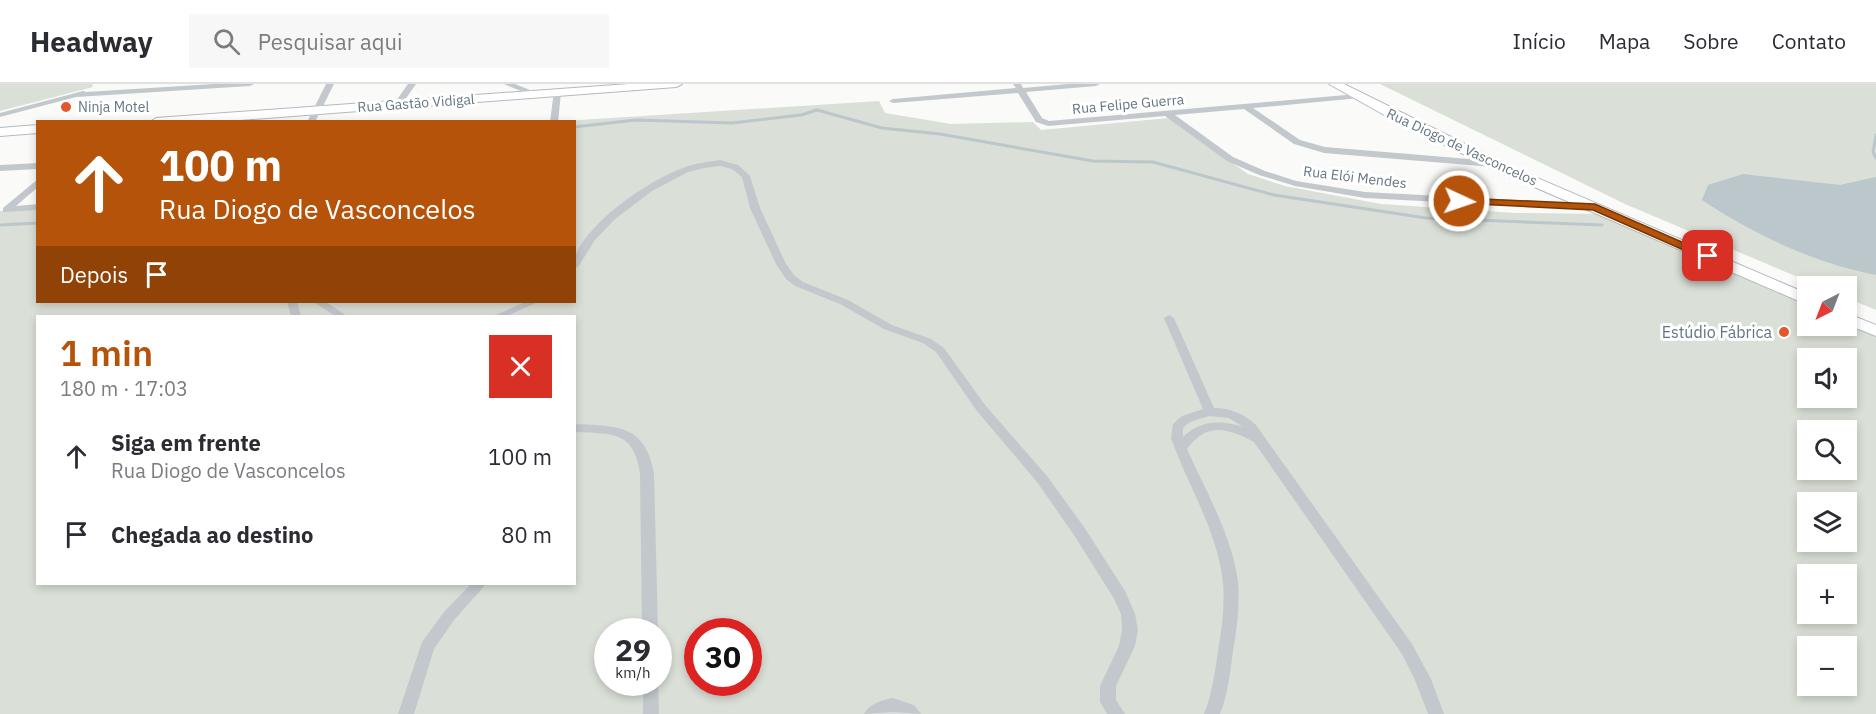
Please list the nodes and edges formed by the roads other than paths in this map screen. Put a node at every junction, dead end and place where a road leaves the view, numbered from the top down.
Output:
1 (117, 84) edge
2 (250, 84) edge
3 (330, 84) edge
4 (412, 84) edge
5 (508, 84) edge
6 (676, 84) edge
7 (1096, 84) edge
8 (1335, 84) edge
9 (1019, 87) edge
10 (557, 93) junction
11 (536, 94) junction
12 (77, 95) junction
13 (1357, 96) junction
14 (893, 101) dead end
15 (397, 105) junction
16 (1247, 107) junction
17 (1168, 114) junction
18 (0, 115) edge
19 (315, 116) edge
20 (209, 120) edge
21 (554, 120) edge
22 (0, 127) edge
23 (36, 129) edge
24 (17, 130) junction
25 (0, 132) edge
26 (1493, 164) junction
27 (36, 166) edge
28 (0, 168) edge
29 (36, 184) edge
30 (36, 207) edge
31 (1595, 207) junction
32 (3, 210) edge
33 (576, 262) edge
34 (1797, 295) edge
35 (321, 303) edge
36 (531, 303) edge
37 (340, 315) edge
38 (501, 315) edge
39 (1169, 318) dead end
40 (1857, 323) edge
41 (1876, 331) edge
42 (1210, 412) junction
43 (576, 428) edge
44 (1258, 440) junction
45 (1181, 449) junction
46 (478, 585) edge
47 (650, 618) edge
48 (651, 696) edge
49 (908, 712) edge
50 (406, 714) edge
51 (651, 714) edge
52 (872, 714) edge
53 (1117, 714) edge
54 (1212, 714) edge
55 (1436, 714) edge

1 - 12 street
2 - 12 street
3 - 19 street
4 - 15 street
5 - 11 street
6 - 10 street, Rua Gastão Vidigal
7 - 9 street
8 - 13 street, Rua Diogo de Vasconcelos
9 - 14 street
9 - 17 street, Rua Felipe Guerra
10 - 11 street, Rua Gastão Vidigal
10 - 21 street
11 - 15 street, Rua Gastão Vidigal
12 - 18 street
13 - 16 street, Rua Felipe Guerra
13 - 26 street, Rua Diogo de Vasconcelos
15 - 19 street, Rua Gastão Vidigal
16 - 17 street, Rua Felipe Guerra
16 - 26 street
17 - 31 street, Rua Elói Mendes
19 - 20 street, Rua Gastão Vidigal
22 - 24 street
23 - 24 street
24 - 25 street
26 - 31 street, Rua Diogo de Vasconcelos
27 - 28 street
29 - 32 street
30 - 32 street
31 - 34 street, Rua Diogo de Vasconcelos
33 - 53 street
35 - 37 street
36 - 38 street
39 - 42 street
40 - 41 street
42 - 44 street
42 - 45 street
43 - 47 street
44 - 45 street
44 - 55 street
45 - 54 street
46 - 50 street
48 - 51 street
49 - 52 street

